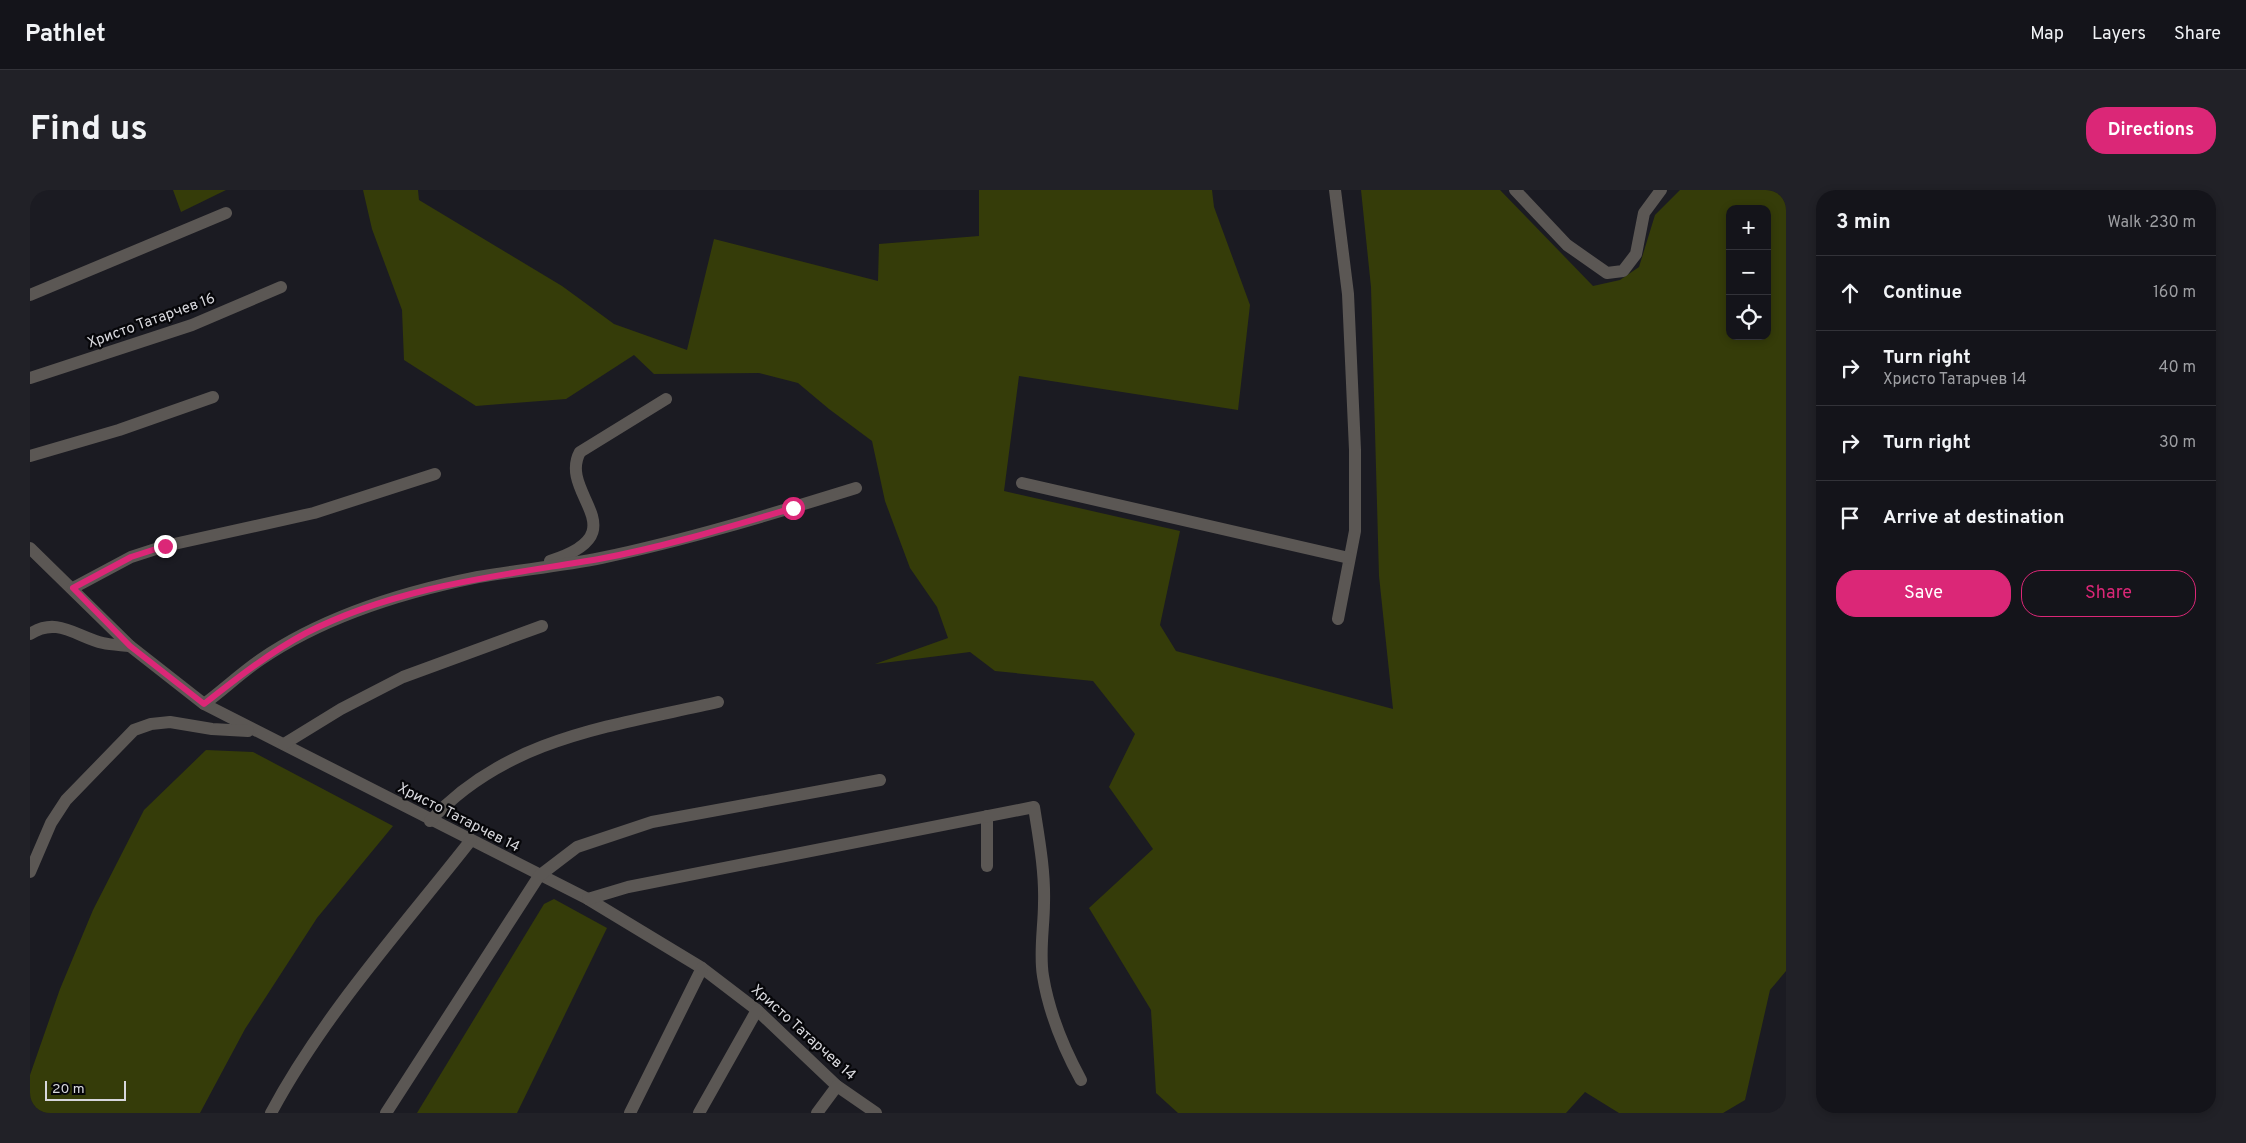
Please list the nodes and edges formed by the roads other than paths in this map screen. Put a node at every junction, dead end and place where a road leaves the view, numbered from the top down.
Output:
1 (1335, 190) edge
2 (1515, 190) edge
3 (1661, 190) edge
4 (226, 213) dead end
5 (281, 286) dead end
6 (30, 295) edge
7 (30, 378) edge
8 (212, 397) dead end
9 (666, 399) dead end
10 (30, 456) edge
11 (435, 474) dead end
12 (1022, 483) dead end
13 (856, 488) dead end
14 (30, 548) edge
15 (1349, 558) junction
16 (524, 570) junction
17 (73, 588) junction
18 (1338, 619) dead end
19 (542, 626) dead end
20 (30, 634) edge
21 (130, 646) junction
22 (718, 702) dead end
23 (204, 704) junction
24 (253, 731) junction
25 (284, 744) junction
26 (880, 780) dead end
27 (986, 816) junction
28 (430, 821) junction
29 (471, 840) junction
30 (987, 866) dead end
31 (30, 872) edge
32 (539, 876) junction
33 (588, 899) junction
34 (702, 968) junction
35 (757, 1010) junction
36 (1081, 1080) dead end
37 (837, 1086) junction
38 (271, 1113) edge
39 (386, 1113) edge
40 (630, 1113) edge
41 (700, 1113) edge
42 (816, 1113) edge
43 (876, 1113) edge

1 - 15 street
2 - 3 street
4 - 6 street
5 - 7 street, Христо Татарчев 16
8 - 10 street
9 - 16 street
11 - 17 street
12 - 15 street
13 - 16 street
14 - 17 street, Христо Татарчев 14
15 - 18 street
16 - 23 street
17 - 21 street, Христо Татарчев 14
19 - 25 street
20 - 21 street
21 - 23 street, Христо Татарчев 14
22 - 28 street
23 - 24 street, Христо Татарчев 14
24 - 25 street, Христо Татарчев 14
24 - 31 street
25 - 28 street, Христо Татарчев 14
26 - 32 street
27 - 30 street
27 - 33 street
27 - 36 street
28 - 29 street, Христо Татарчев 14
29 - 32 street, Христо Татарчев 14
29 - 38 street
32 - 33 street, Христо Татарчев 14
32 - 39 street
33 - 34 street, Христо Татарчев 14
34 - 35 street, Христо Татарчев 14
34 - 40 street
35 - 37 street, Христо Татарчев 14
35 - 41 street
37 - 42 street
37 - 43 street, Христо Татарчев 14

